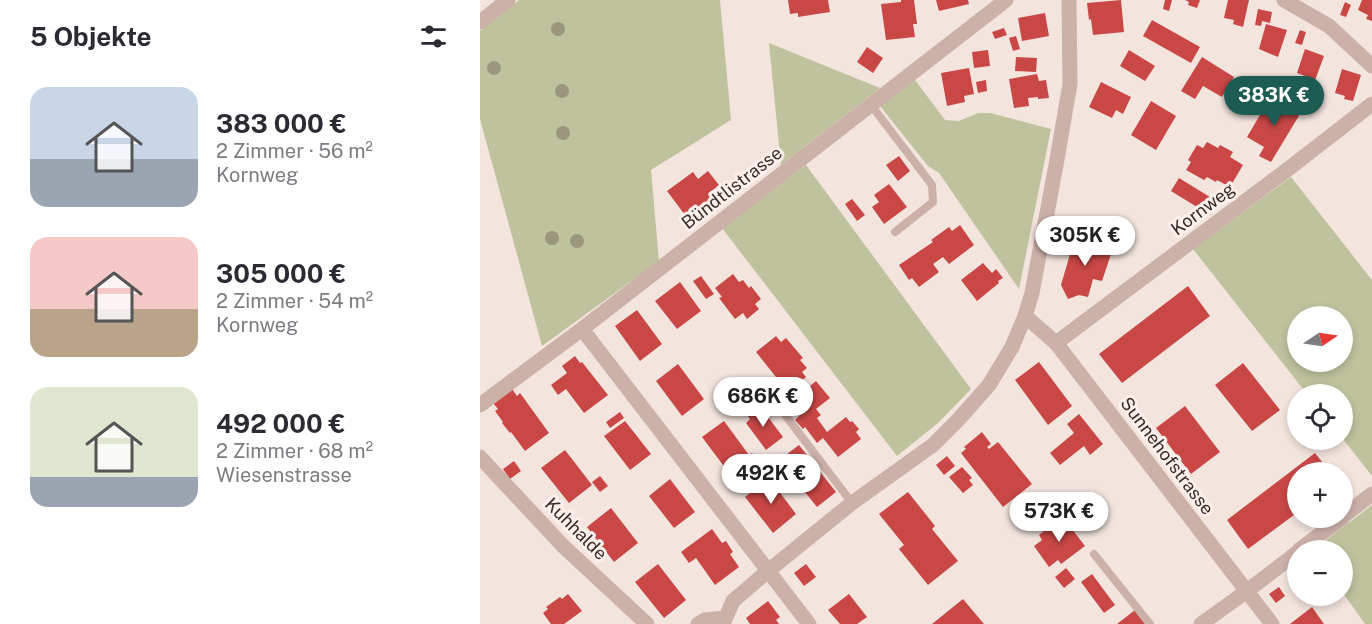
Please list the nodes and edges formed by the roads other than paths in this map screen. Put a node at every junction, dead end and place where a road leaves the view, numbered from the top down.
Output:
1 (508, 0) edge
2 (1006, 0) edge
3 (1069, 0) edge
4 (1284, 0) edge
5 (489, 5) edge
6 (480, 22) edge
7 (1372, 66) edge
8 (1372, 104) edge
9 (871, 105) junction
10 (895, 232) dead end
11 (1025, 316) junction
12 (582, 329) junction
13 (1056, 343) junction
14 (480, 405) edge
15 (786, 416) dead end
16 (480, 457) edge
17 (1372, 494) edge
18 (852, 503) junction
19 (1353, 509) edge
20 (1328, 528) edge
21 (1312, 540) edge
22 (1094, 554) dead end
23 (1287, 560) edge
24 (768, 571) junction
25 (1247, 591) junction
26 (724, 621) edge
27 (647, 624) edge
28 (698, 624) edge
29 (809, 624) edge
30 (1150, 624) edge
31 (1201, 624) edge
32 (1272, 624) edge

1 - 5 street
2 - 9 street, Bündtlistrasse
3 - 11 street
4 - 7 street
5 - 6 street
8 - 13 street, Kornweg
9 - 10 lane
9 - 12 street, Bündtlistrasse
11 - 13 street, Sunnehofstrasse
11 - 18 street
12 - 14 street, Bündtlistrasse
12 - 24 street
13 - 25 street, Sunnehofstrasse
15 - 18 lane
16 - 27 street, Kuhhalde
17 - 19 street
18 - 24 street
20 - 21 street
22 - 30 lane
23 - 25 street
24 - 26 street
24 - 29 street
25 - 31 street
25 - 32 street, Sunnehofstrasse
26 - 28 street

